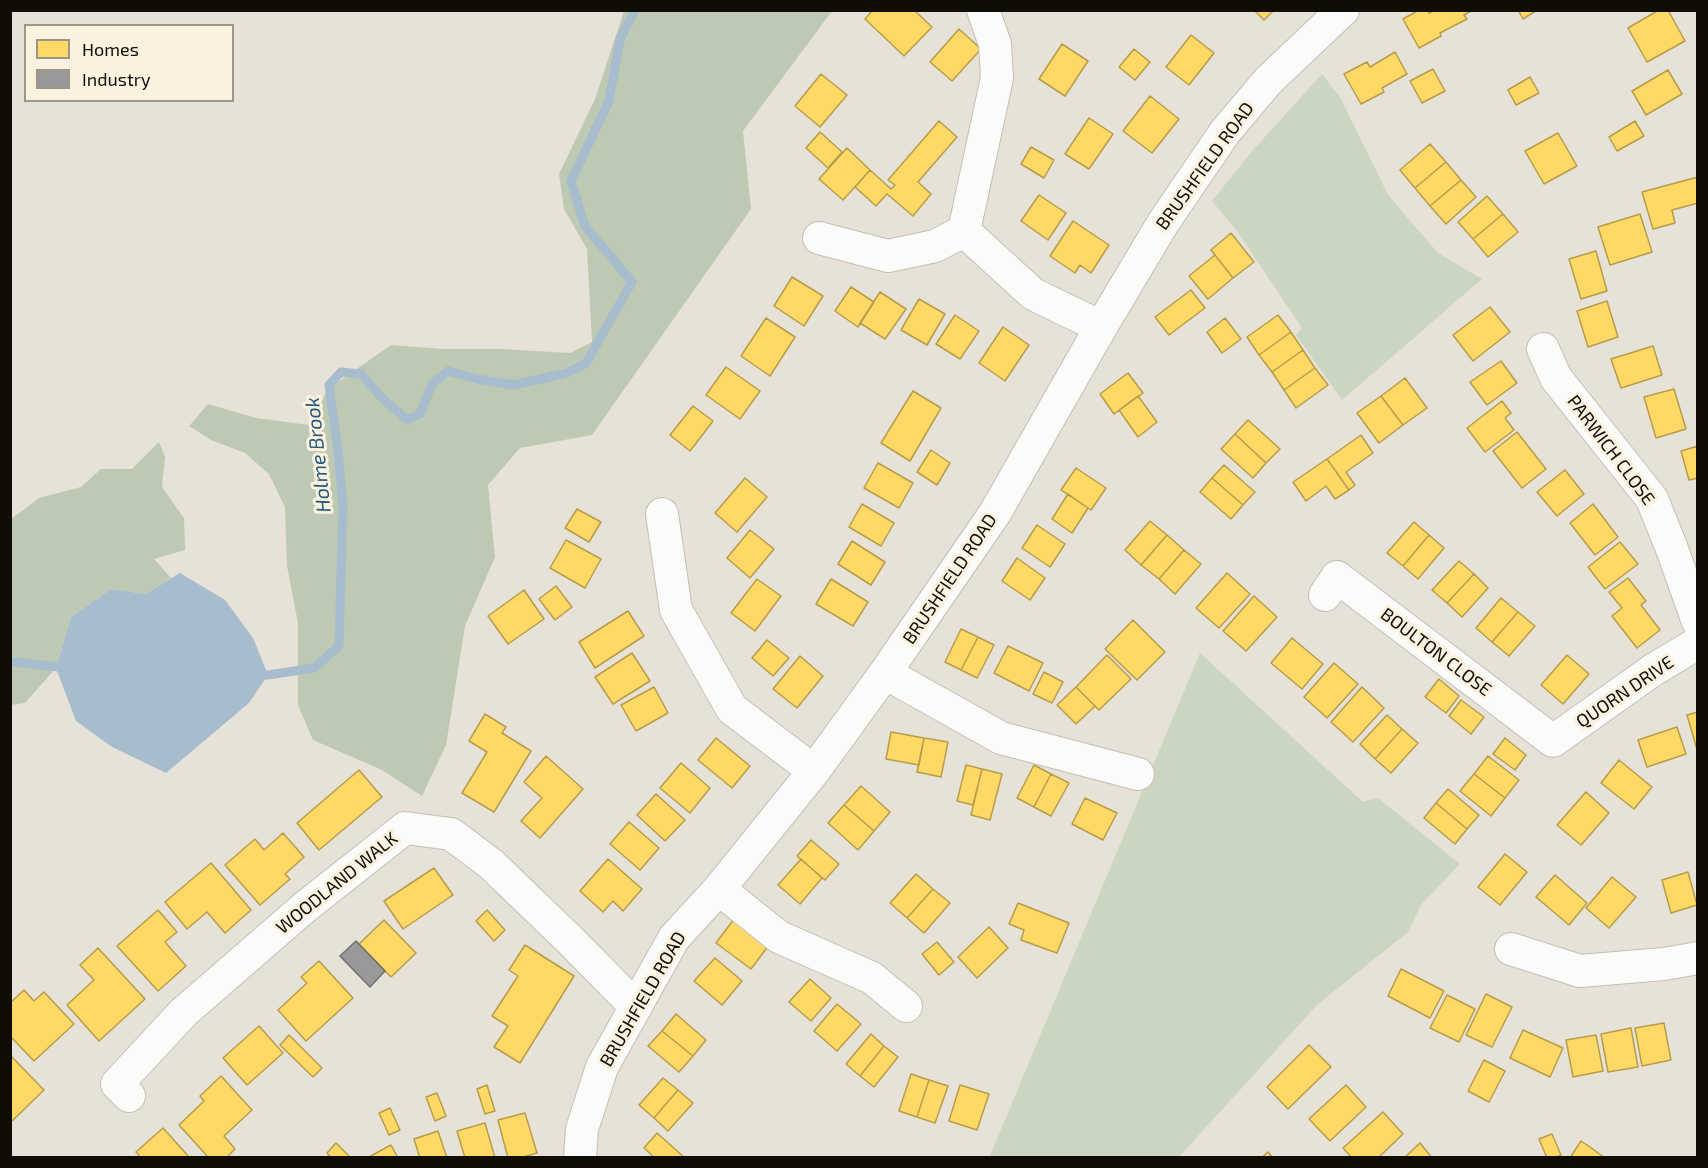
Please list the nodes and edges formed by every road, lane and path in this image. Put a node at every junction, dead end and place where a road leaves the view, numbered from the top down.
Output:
1 (983, 10) edge
2 (1343, 10) edge
3 (964, 231) junction
4 (819, 238) dead end
5 (1101, 327) junction
6 (1543, 349) dead end
7 (662, 514) dead end
8 (1324, 595) dead end
9 (1698, 622) edge
10 (1698, 643) edge
11 (885, 673) junction
12 (1553, 741) joint
13 (814, 771) junction
14 (1138, 774) dead end
15 (720, 889) junction
16 (1510, 949) dead end
17 (1698, 958) edge
18 (906, 1006) dead end
19 (636, 1007) junction
20 (129, 1096) dead end
21 (580, 1158) edge

1 - 3 street
2 - 5 street, BRUSHFIELD ROAD
3 - 4 street
3 - 5 street
5 - 11 street, BRUSHFIELD ROAD
6 - 9 street, PARWICH CLOSE
7 - 13 street
8 - 12 street, BOULTON CLOSE
10 - 12 street, QUORN DRIVE
11 - 13 street, BRUSHFIELD ROAD
11 - 14 street
13 - 15 street, BRUSHFIELD ROAD
15 - 18 street
15 - 19 street, BRUSHFIELD ROAD
16 - 17 street
19 - 20 street, WOODLAND WALK
19 - 21 street, BRUSHFIELD ROAD

